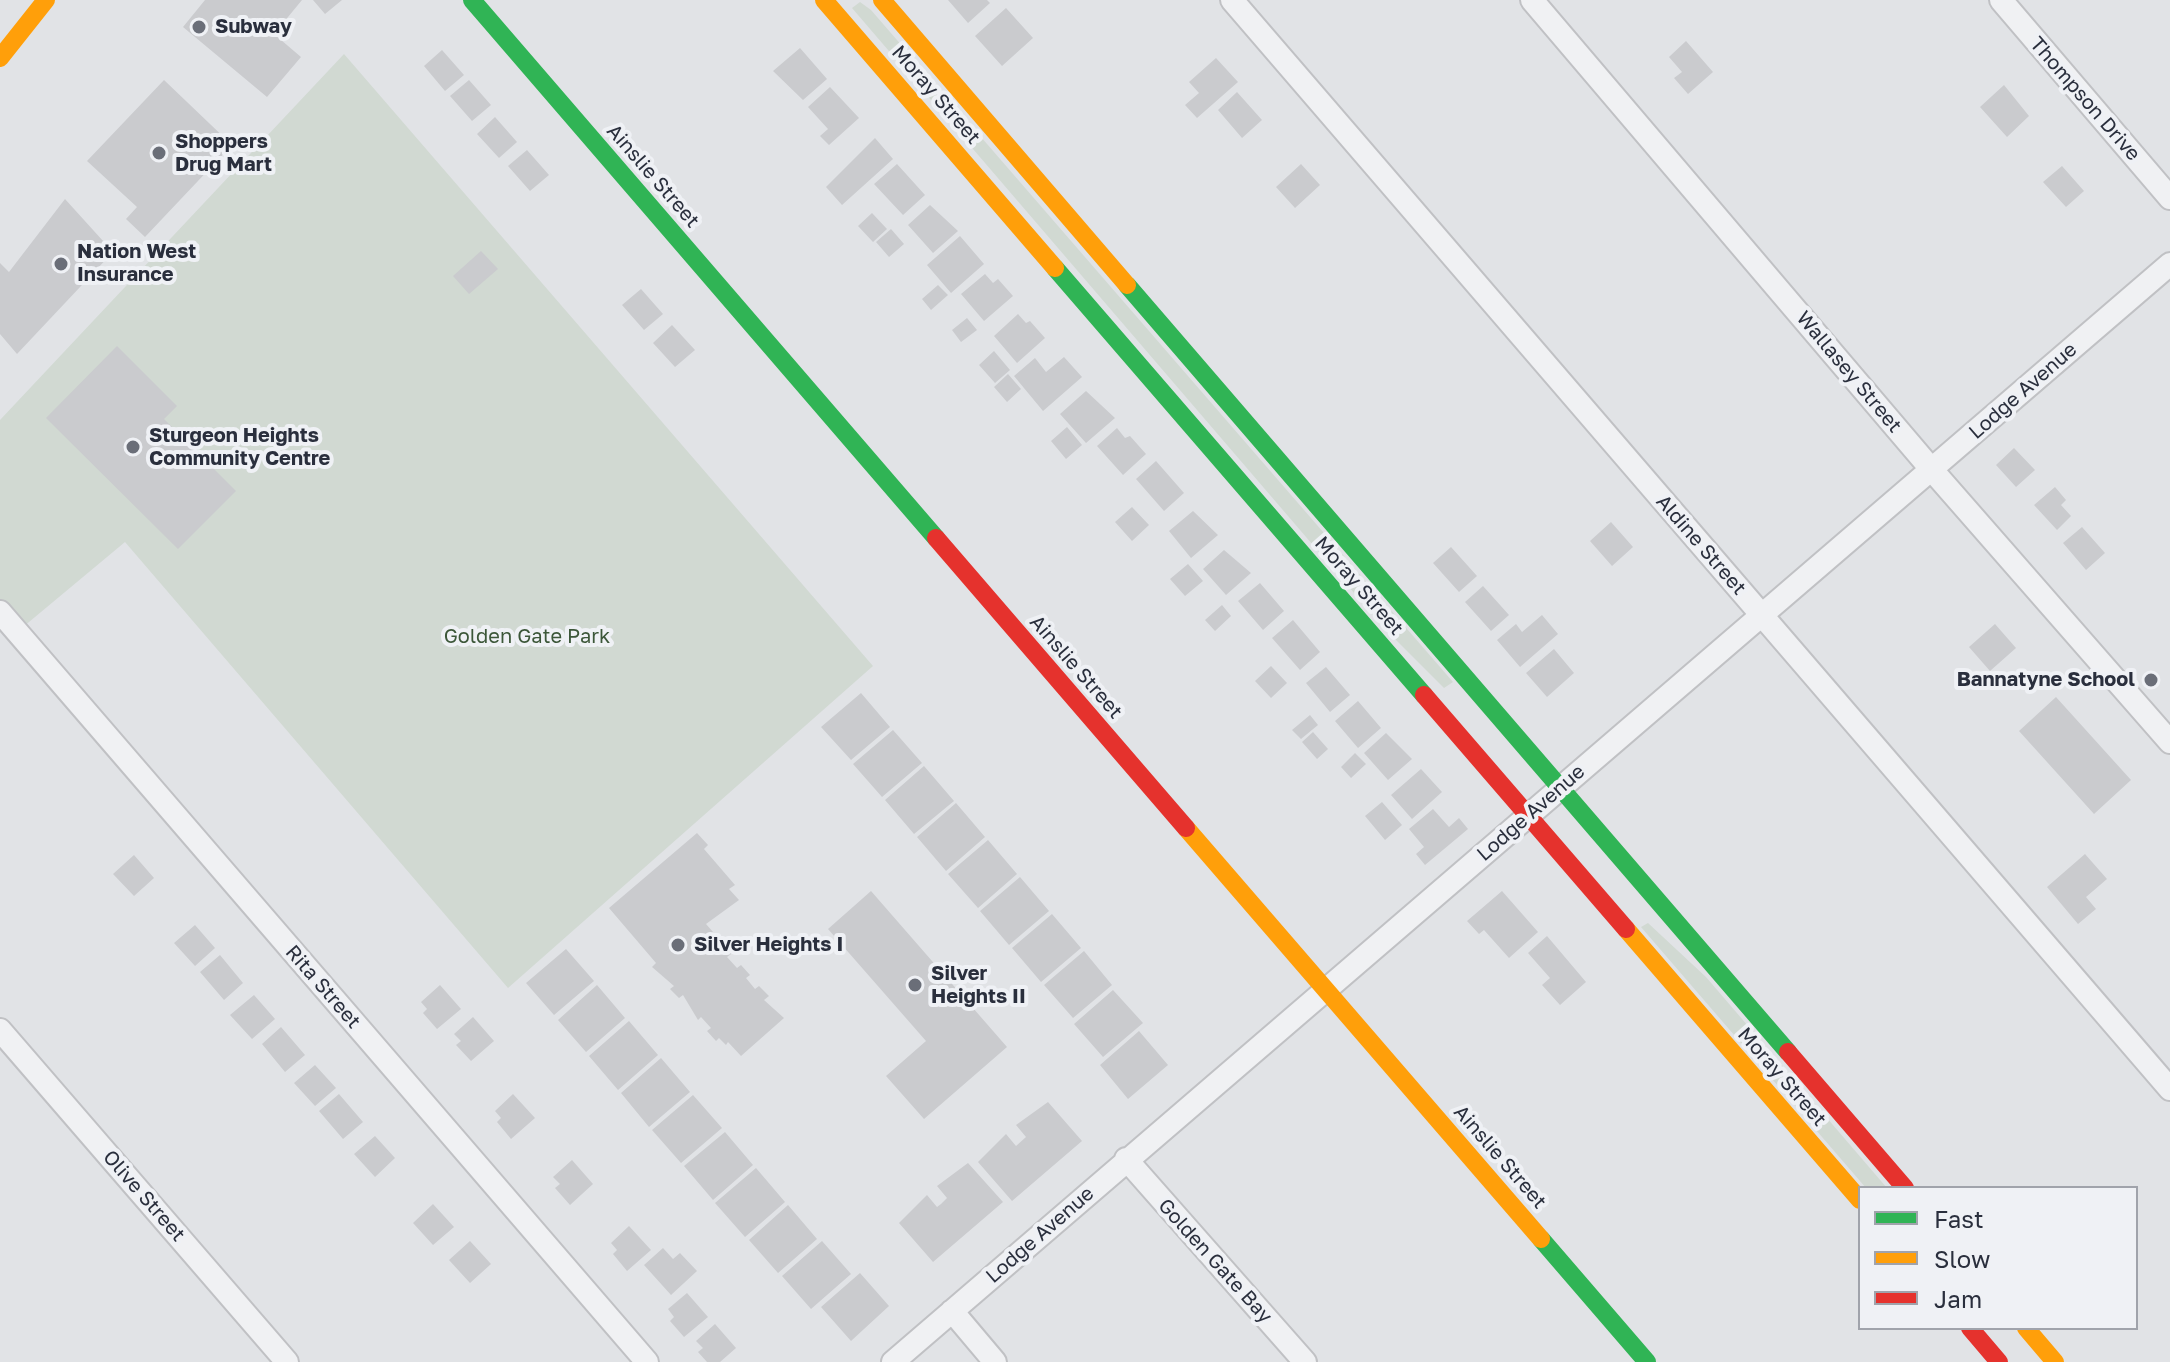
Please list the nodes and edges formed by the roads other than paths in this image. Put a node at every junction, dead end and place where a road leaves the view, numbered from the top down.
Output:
1 (46, 0) edge
2 (472, 0) edge
3 (824, 0) edge
4 (882, 0) edge
5 (1232, 0) edge
6 (1532, 0) edge
7 (2001, 0) edge
8 (0, 58) edge
9 (2170, 198) edge
10 (2170, 264) edge
11 (1932, 470) junction
12 (0, 612) edge
13 (1763, 616) junction
14 (2170, 742) edge
15 (1561, 788) junction
16 (1528, 816) junction
17 (1325, 989) junction
18 (0, 1030) edge
19 (2170, 1089) edge
20 (1126, 1159) junction
21 (1903, 1186) edge
22 (1858, 1198) edge
23 (952, 1311) junction
24 (1972, 1330) edge
25 (2028, 1330) edge
26 (287, 1362) edge
27 (647, 1362) edge
28 (893, 1362) edge
29 (995, 1362) edge
30 (1305, 1362) edge
31 (1647, 1362) edge
32 (1999, 1362) edge
33 (2055, 1362) edge

1 - 8 main road
2 - 17 main road, Ainslie Street
3 - 16 main road, Moray Street
4 - 15 main road, Moray Street
5 - 13 street, Aldine Street
6 - 11 street, Wallasey Street
7 - 9 street, Thompson Drive
10 - 11 street, Lodge Avenue
11 - 13 street, Lodge Avenue
11 - 14 street, Wallasey Street
12 - 27 street, Rita Street
13 - 15 street, Lodge Avenue
13 - 19 street, Aldine Street
15 - 16 street, Lodge Avenue
15 - 21 main road, Moray Street
16 - 17 street, Lodge Avenue
16 - 22 main road, Moray Street
17 - 20 street, Lodge Avenue
17 - 31 main road, Ainslie Street
18 - 26 street, Olive Street
20 - 23 street, Lodge Avenue
20 - 30 street, Golden Gate Bay
23 - 28 street, Lodge Avenue
23 - 29 street
24 - 32 main road
25 - 33 main road

